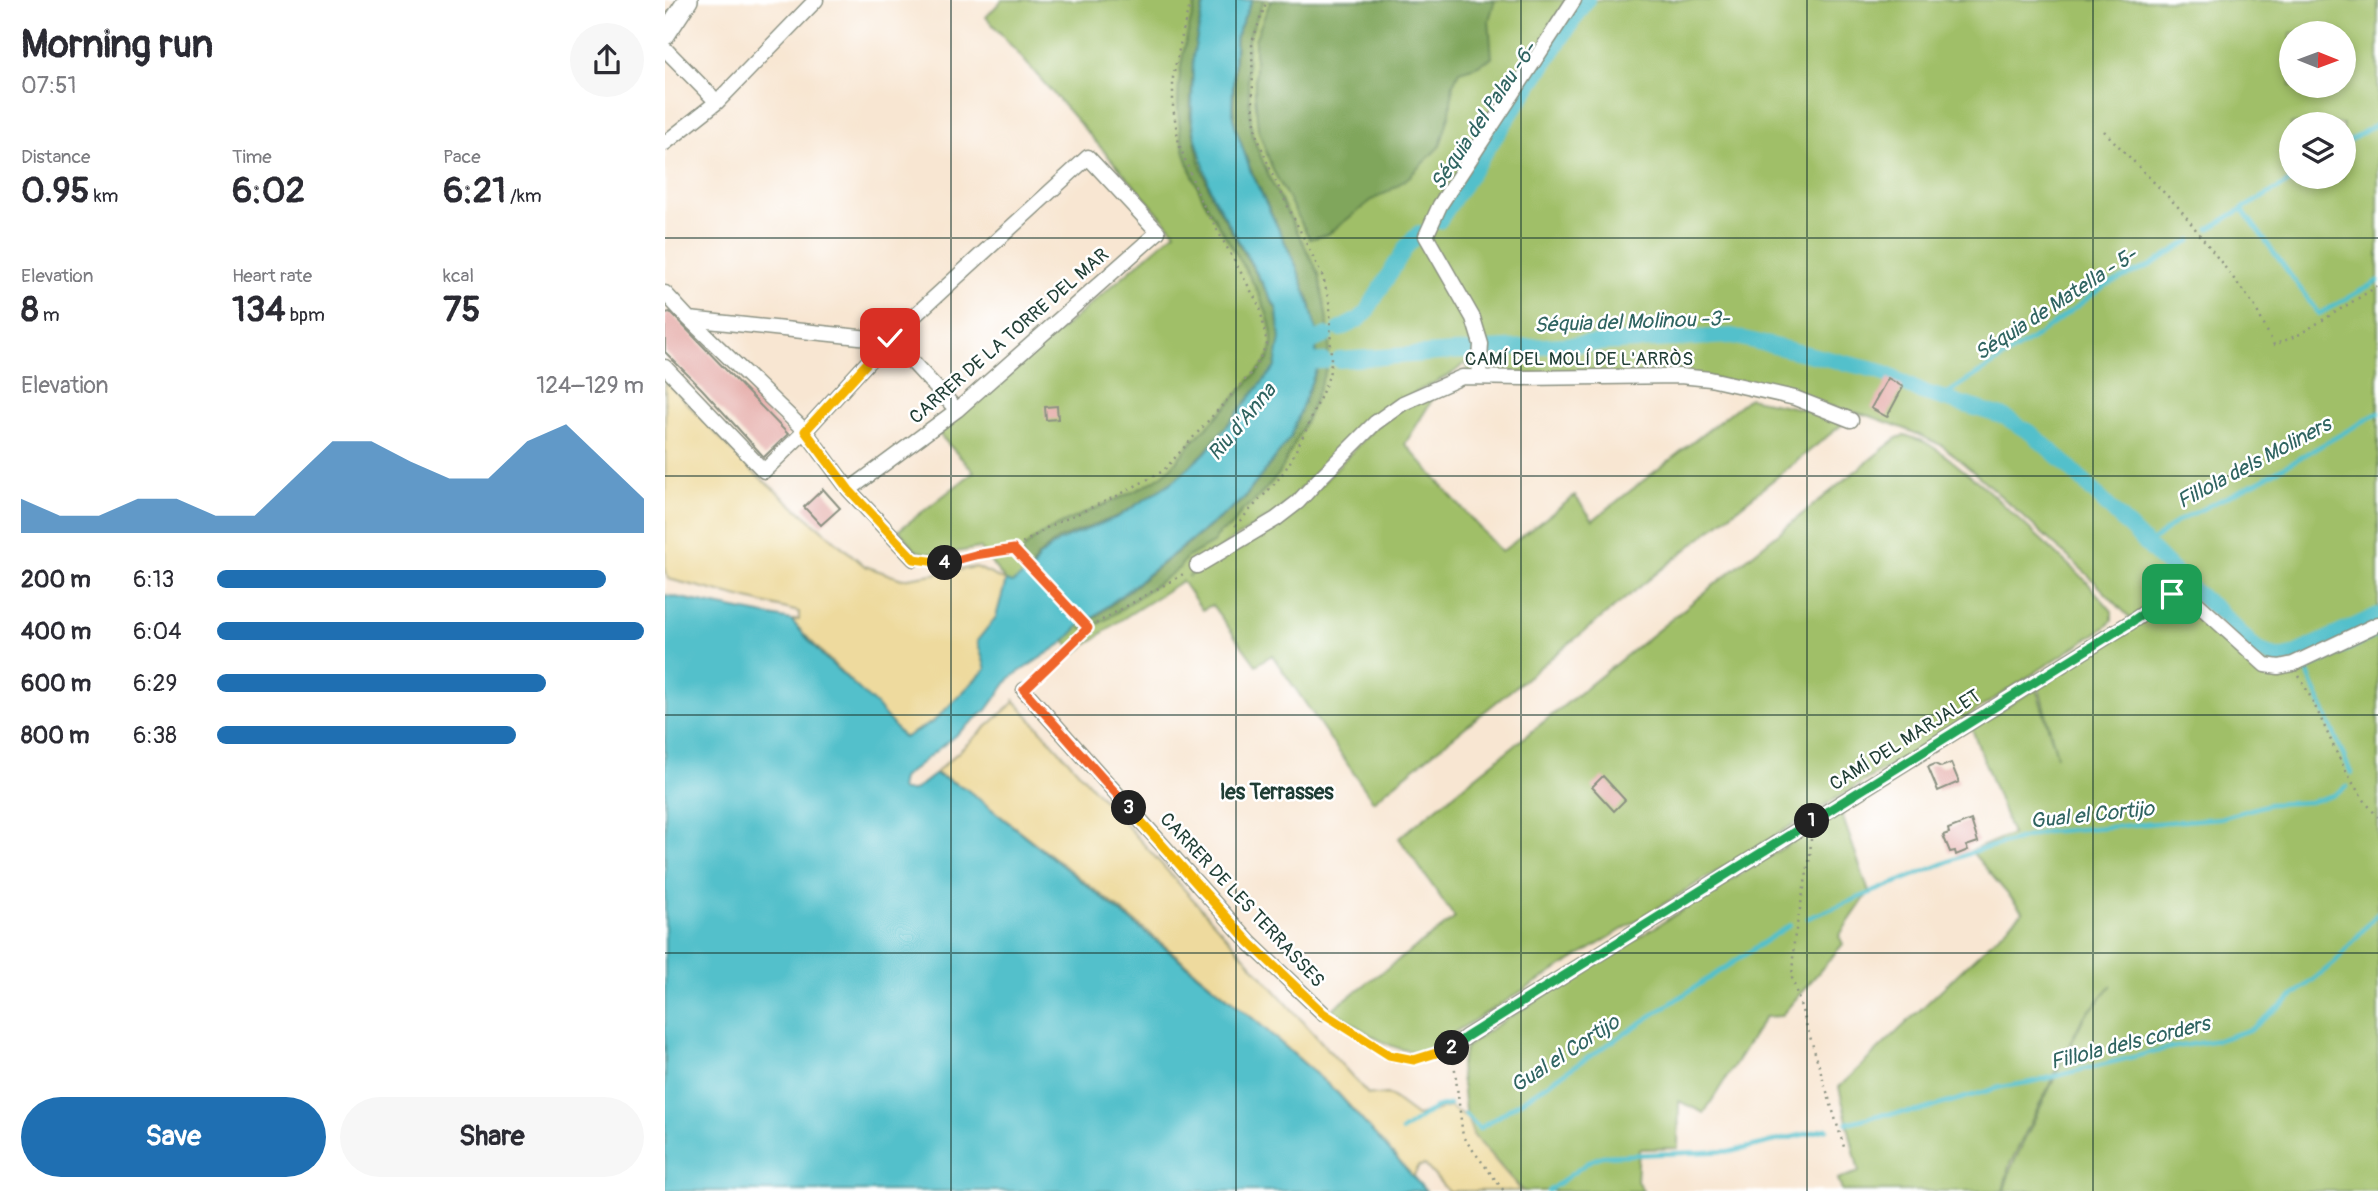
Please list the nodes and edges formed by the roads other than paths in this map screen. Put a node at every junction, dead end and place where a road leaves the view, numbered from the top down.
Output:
1 (688, 0) edge
2 (816, 0) edge
3 (1574, 0) edge
4 (665, 35) edge
5 (665, 49) edge
6 (717, 102) junction
7 (665, 144) edge
8 (665, 293) edge
9 (689, 319) junction
10 (889, 339) junction
11 (665, 367) edge
12 (1479, 377) junction
13 (957, 410) junction
14 (1851, 420) dead end
15 (805, 431) junction
16 (849, 490) junction
17 (914, 559) road end
18 (1197, 566) road end
19 (2378, 624) edge
20 (1024, 690) road end
21 (1323, 1013) road end
22 (1452, 1048) road end

1 - 4 street
2 - 6 street
3 - 12 street
5 - 6 street
6 - 7 street
8 - 9 street
9 - 10 street
9 - 15 street
10 - 13 street
10 - 13 street, CARRER DE LA TORRE DEL MAR
10 - 15 street
11 - 15 street
12 - 14 street, CAMÍ DEL MOLÍ DE L'ARRÒS
12 - 18 street, CAMÍ DEL MOLÍ DE L'ARRÒS
13 - 16 street, CARRER DE LA TORRE DEL MAR
15 - 16 street
16 - 17 street
19 - 22 street, CAMÍ DEL MARJALET
20 - 21 street, CARRER DE LES TERRASSES

